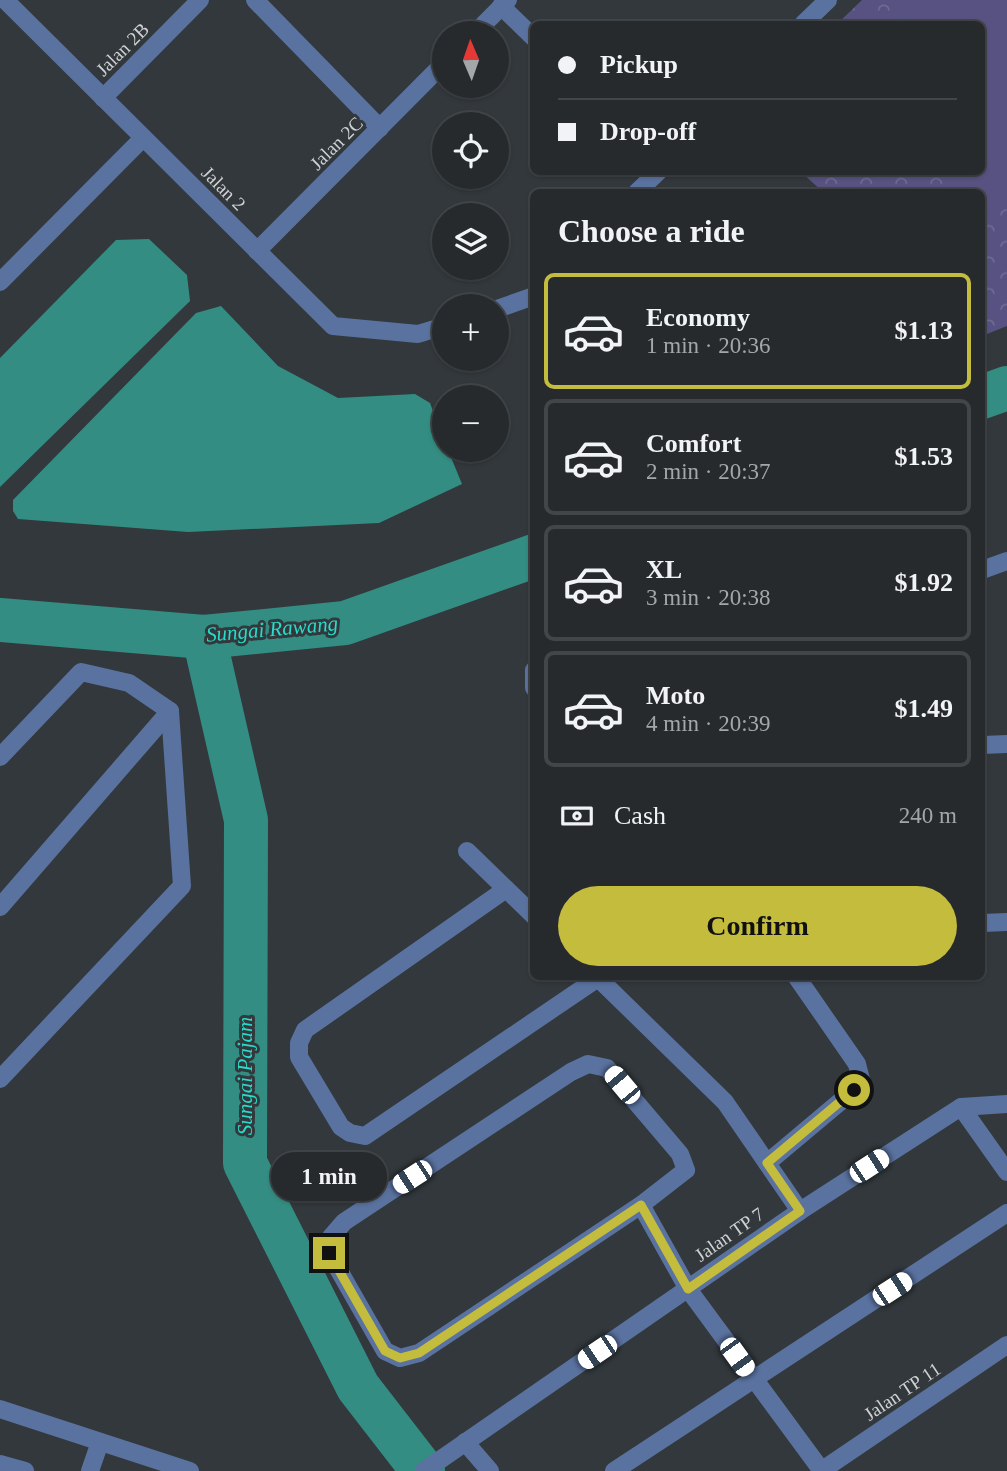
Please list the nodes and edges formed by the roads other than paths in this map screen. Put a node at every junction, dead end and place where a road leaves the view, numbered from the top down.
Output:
1 (5, 0) edge
2 (200, 0) edge
3 (255, 0) edge
4 (828, 0) edge
5 (504, 3) edge
6 (487, 21) edge
7 (806, 21) edge
8 (530, 33) edge
9 (432, 76) edge
10 (103, 98) junction
11 (380, 128) junction
12 (144, 138) junction
13 (655, 175) edge
14 (640, 189) edge
15 (257, 251) junction
16 (0, 282) edge
17 (530, 297) edge
18 (509, 305) edge
19 (432, 330) edge
20 (1007, 561) edge
21 (985, 569) edge
22 (170, 711) junction
23 (1007, 744) edge
24 (985, 745) edge
25 (0, 757) edge
26 (467, 851) dead end
27 (506, 889) junction
28 (0, 907) edge
29 (530, 912) edge
30 (1007, 922) edge
31 (985, 923) edge
32 (593, 980) edge
33 (600, 980) edge
34 (799, 980) edge
35 (0, 1079) edge
36 (1007, 1104) edge
37 (961, 1107) junction
38 (767, 1163) junction
39 (1007, 1172) edge
40 (641, 1205) junction
41 (800, 1211) junction
42 (1007, 1213) edge
43 (688, 1289) junction
44 (1007, 1345) edge
45 (754, 1379) junction
46 (0, 1409) edge
47 (100, 1442) junction
48 (461, 1445) junction
49 (0, 1464) edge
50 (25, 1471) edge
51 (90, 1471) edge
52 (190, 1471) edge
53 (424, 1471) edge
54 (490, 1471) edge
55 (614, 1471) edge
56 (821, 1471) edge

1 - 10 street, Jalan 2
2 - 10 street, Jalan 2B
3 - 11 street
4 - 7 street
5 - 6 street
5 - 8 street
9 - 11 street, Jalan 2C
10 - 12 street, Jalan 2
11 - 15 street, Jalan 2C
12 - 15 street, Jalan 2
12 - 16 street
13 - 14 street
15 - 19 street, Jalan 2
17 - 18 street
20 - 21 street
22 - 25 street
22 - 28 street
22 - 35 street
23 - 24 street
26 - 27 street
27 - 29 street
27 - 32 street
30 - 31 street
33 - 38 street
34 - 38 street
36 - 37 street
37 - 39 street
37 - 41 street, Jalan TP 7
38 - 41 street
40 - 40 street
40 - 43 street
41 - 43 street, Jalan TP 7
42 - 45 street
43 - 45 street
43 - 48 street, Jalan TP 7
44 - 56 street, Jalan TP 11
45 - 55 street
45 - 56 street
46 - 47 street
47 - 51 street
47 - 52 street
48 - 53 street, Jalan TP 7
48 - 54 street
49 - 50 street

